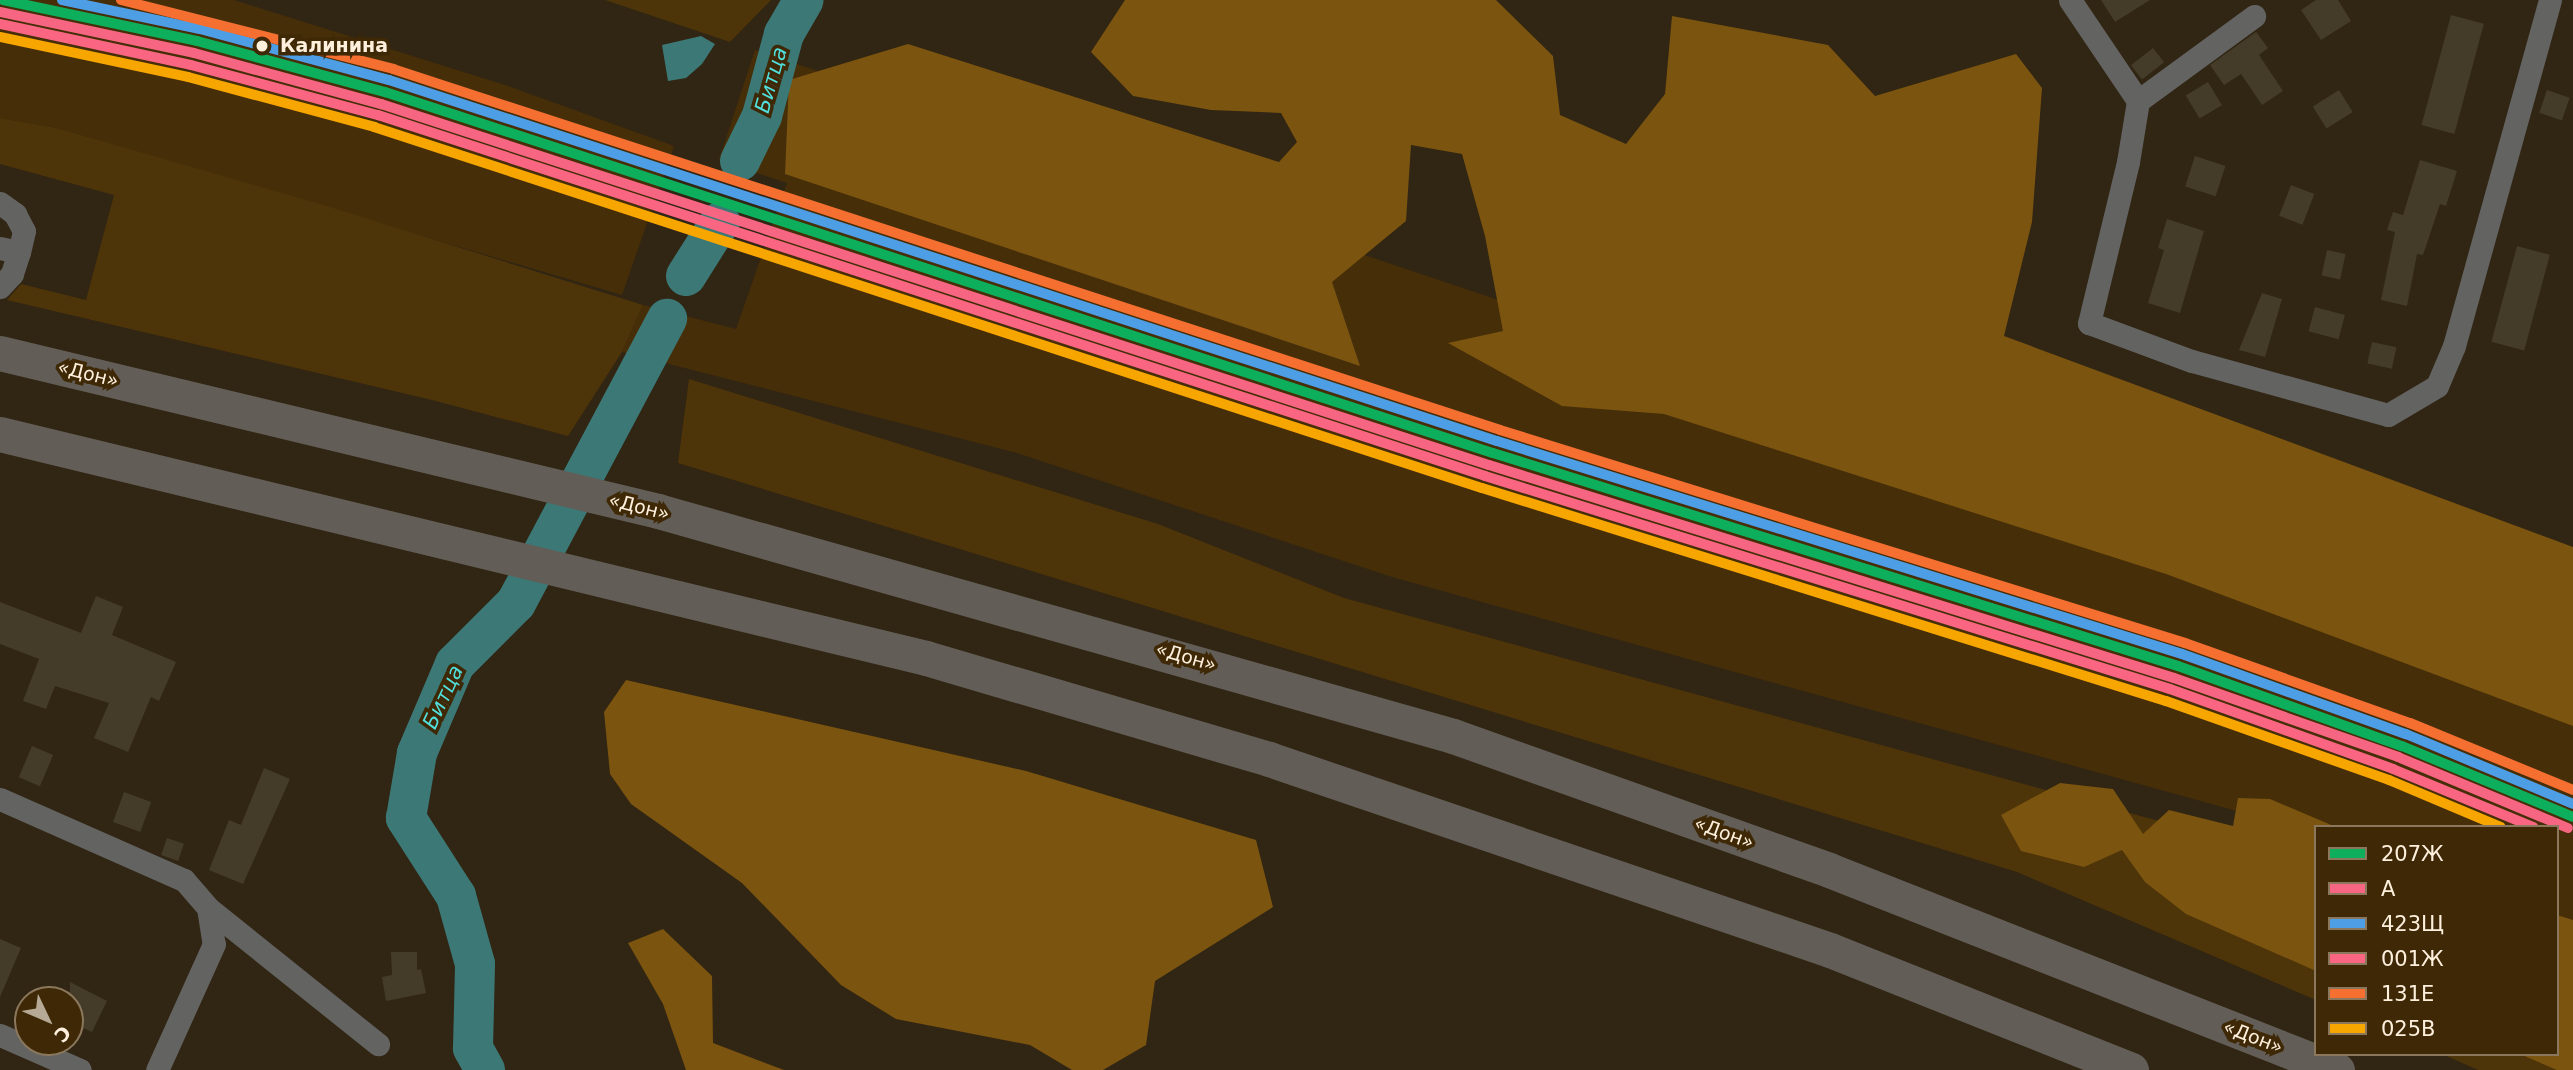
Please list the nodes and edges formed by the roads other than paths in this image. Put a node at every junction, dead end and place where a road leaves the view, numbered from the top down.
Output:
1 (2070, 0) edge
2 (2550, 0) edge
3 (2254, 16) dead end
4 (2138, 101) junction
5 (0, 203) edge
6 (10, 250) edge
7 (0, 287) edge
8 (0, 353) edge
9 (0, 433) edge
10 (0, 799) edge
11 (208, 908) junction
12 (0, 1035) edge
13 (378, 1044) dead end
14 (80, 1070) edge
15 (157, 1070) edge
16 (2131, 1070) edge
17 (2337, 1070) edge

1 - 4 street
2 - 4 street
3 - 4 street
5 - 6 street
6 - 7 street
8 - 17 highway, «Дон»
9 - 16 highway
10 - 11 street
11 - 13 street
11 - 15 street
12 - 14 street

